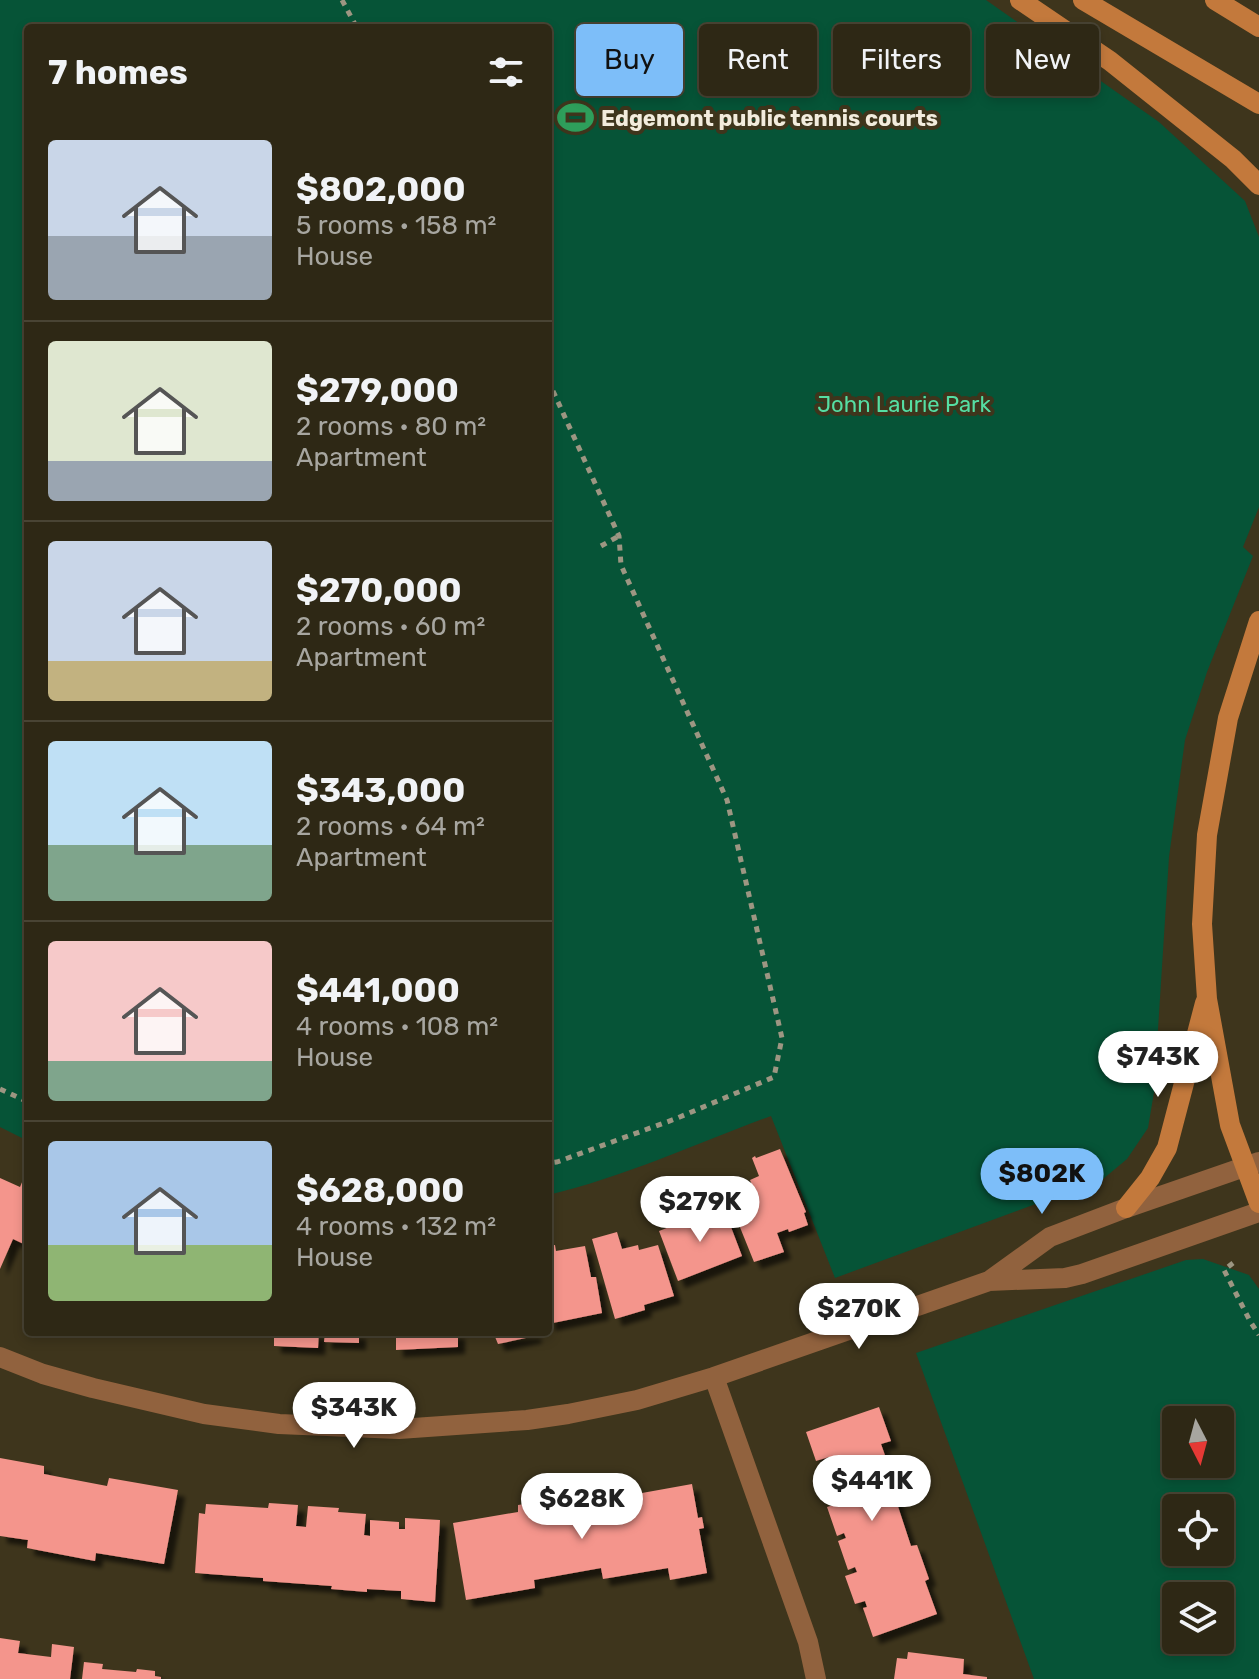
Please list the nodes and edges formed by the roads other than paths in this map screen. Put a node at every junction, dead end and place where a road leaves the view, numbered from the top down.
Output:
1 (1020, 0) edge
2 (1083, 0) edge
3 (1215, 0) edge
4 (1259, 27) edge
5 (1259, 104) edge
6 (1259, 185) edge
7 (1259, 621) edge
8 (1207, 999) junction
9 (1252, 1164) edge
10 (1259, 1203) edge
11 (1126, 1208) junction
12 (1259, 1212) edge
13 (989, 1281) junction
14 (0, 1357) edge
15 (714, 1377) junction
16 (816, 1679) edge

1 - 6 main road
2 - 5 main road
3 - 4 main road
7 - 8 main road
8 - 9 main road
8 - 11 main road
9 - 10 main road
9 - 11 street
11 - 13 street
12 - 13 street
13 - 15 street
14 - 15 street
15 - 16 street

